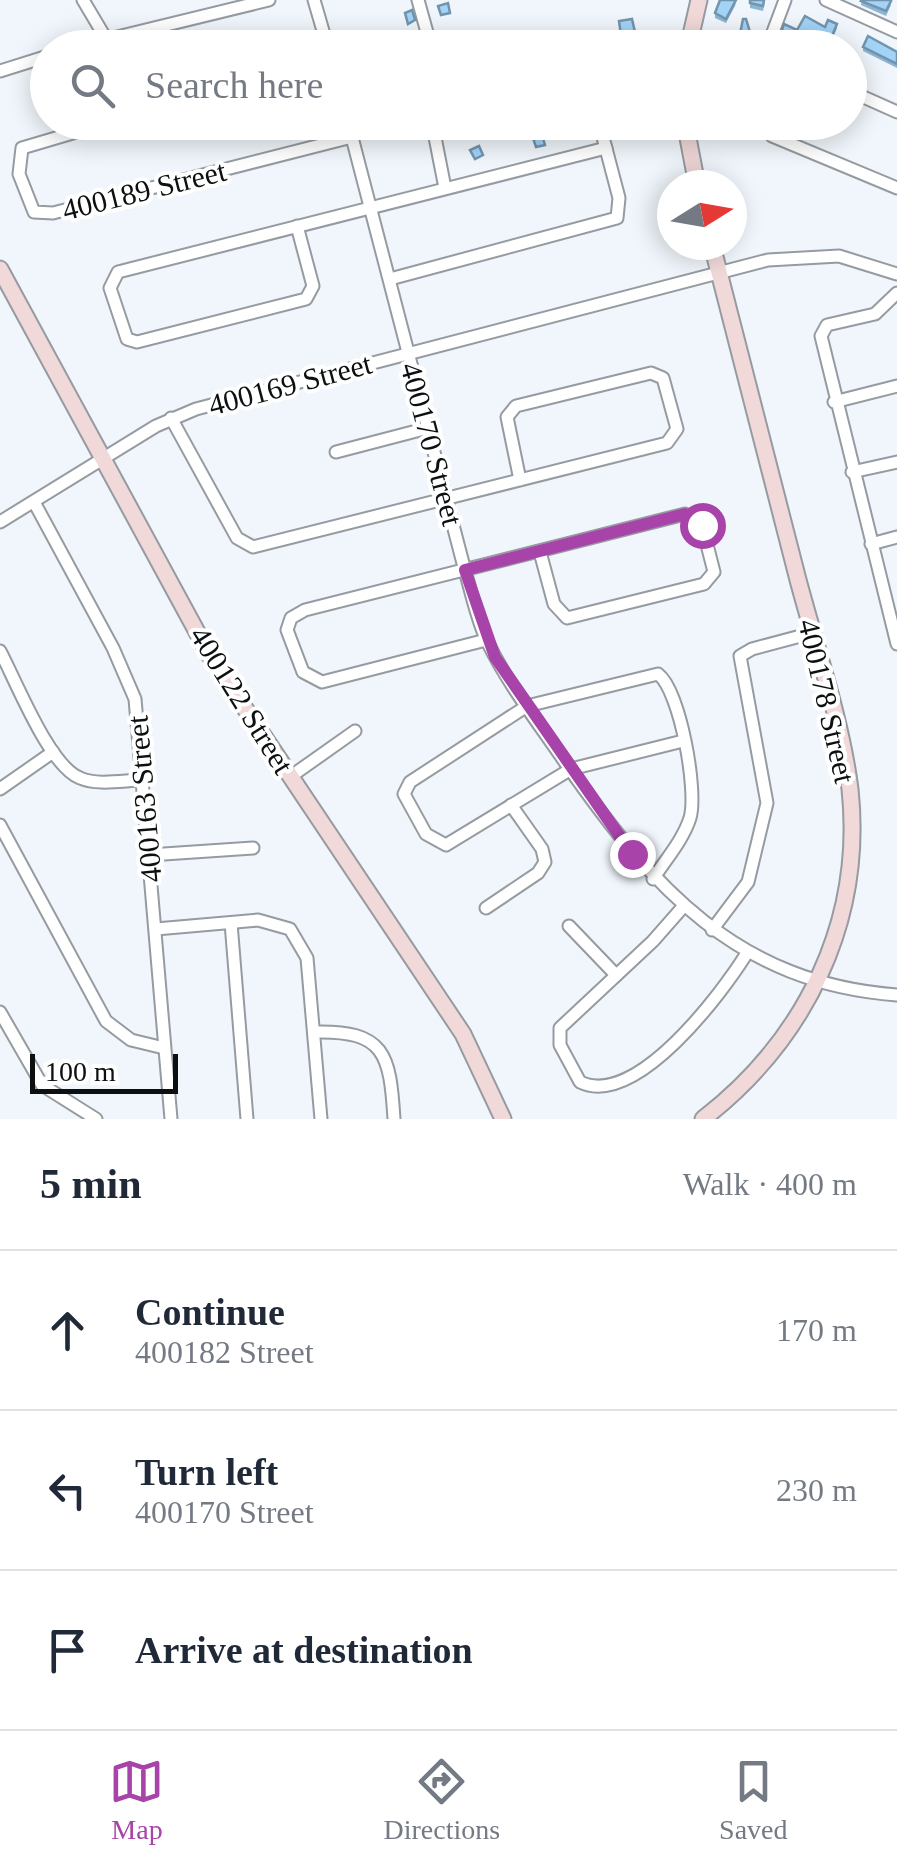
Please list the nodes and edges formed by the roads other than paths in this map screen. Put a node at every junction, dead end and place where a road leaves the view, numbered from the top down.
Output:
1 (83, 0) edge
2 (269, 0) edge
3 (314, 0) edge
4 (418, 0) edge
5 (699, 0) edge
6 (784, 0) edge
7 (826, 0) edge
8 (101, 30) edge
9 (136, 30) edge
10 (323, 30) edge
11 (428, 30) edge
12 (692, 30) edge
13 (773, 30) edge
14 (897, 32) edge
15 (30, 62) edge
16 (0, 71) edge
17 (867, 99) edge
18 (897, 112) edge
19 (49, 140) edge
20 (340, 140) edge
21 (353, 140) edge
22 (436, 140) edge
23 (604, 140) edge
24 (688, 140) edge
25 (782, 140) edge
26 (606, 148) junction
27 (694, 170) edge
28 (445, 188) junction
29 (897, 188) edge
30 (371, 208) junction
31 (297, 226) junction
32 (716, 260) edge
33 (0, 269) edge
34 (720, 274) junction
35 (897, 274) edge
36 (390, 279) junction
37 (897, 293) edge
38 (408, 354) junction
39 (897, 386) edge
40 (834, 402) junction
41 (171, 418) junction
42 (428, 428) junction
43 (336, 452) dead end
44 (103, 458) junction
45 (897, 462) edge
46 (852, 472) junction
47 (520, 480) junction
48 (446, 499) junction
49 (34, 502) junction
50 (0, 522) edge
51 (897, 538) edge
52 (871, 544) junction
53 (540, 552) junction
54 (465, 570) junction
55 (892, 609) edge
56 (812, 633) junction
57 (486, 640) junction
58 (897, 644) edge
59 (0, 651) edge
60 (527, 706) junction
61 (355, 732) dead end
62 (684, 741) junction
63 (53, 752) junction
64 (570, 769) junction
65 (290, 777) junction
66 (144, 780) junction
67 (0, 789) edge
68 (511, 804) junction
69 (0, 826) edge
70 (253, 848) dead end
71 (13, 850) junction
72 (149, 855) junction
73 (0, 858) edge
74 (653, 879) junction
75 (486, 908) dead end
76 (682, 908) junction
77 (231, 923) junction
78 (569, 926) dead end
79 (156, 929) junction
80 (712, 930) junction
81 (747, 953) junction
82 (616, 975) junction
83 (819, 980) junction
84 (897, 995) edge
85 (0, 1012) edge
86 (314, 1032) junction
87 (164, 1048) junction
88 (96, 1119) edge
89 (171, 1119) edge
90 (247, 1119) edge
91 (321, 1119) edge
92 (394, 1119) edge
93 (503, 1119) edge
94 (703, 1119) edge

1 - 8 street
2 - 9 street
3 - 10 street
4 - 11 street
5 - 12 street
6 - 13 street
7 - 14 street
15 - 16 street
17 - 18 street
19 - 20 street, 400189 Street
21 - 30 street, 400170 Street
22 - 28 street
23 - 26 street
24 - 27 street
25 - 29 street
26 - 28 street
26 - 36 street
28 - 30 street
30 - 31 street
30 - 36 street, 400170 Street
31 - 31 street
32 - 34 street, 400178 Street
33 - 44 street, 400122 Street
34 - 35 street, 400169 Street
34 - 38 street, 400169 Street
34 - 56 street, 400178 Street
36 - 38 street, 400170 Street
37 - 40 street
38 - 41 street, 400169 Street
38 - 42 street, 400170 Street
39 - 40 street
40 - 46 street
41 - 44 street, 400169 Street
41 - 48 street
42 - 43 street
42 - 48 street, 400170 Street
44 - 49 street, 400169 Street
44 - 65 street, 400122 Street
45 - 46 street
46 - 52 street
47 - 47 street
47 - 48 street
48 - 54 street, 400170 Street
49 - 50 street, 400169 Street
49 - 66 street, 400163 Street
51 - 52 street
52 - 55 street
53 - 53 street
53 - 54 street
54 - 57 street, 400170 Street
54 - 57 street
55 - 58 street
56 - 80 street
56 - 83 street, 400178 Street
57 - 60 street, 400170 Street
59 - 63 street
60 - 62 street
60 - 64 street, 400170 Street
60 - 68 street
61 - 65 street
62 - 64 street
62 - 74 street
63 - 66 street
63 - 67 street
64 - 68 street
64 - 74 street, 400170 Street
65 - 93 street, 400122 Street
66 - 72 street, 400163 Street
68 - 75 street
69 - 71 street
70 - 72 street
71 - 73 street
71 - 87 street
72 - 79 street, 400163 Street
74 - 76 street, 400170 Street
76 - 80 street, 400170 Street
76 - 82 street
77 - 79 street
77 - 86 street
77 - 90 street
78 - 82 street
79 - 87 street, 400163 Street
80 - 81 street, 400170 Street
81 - 82 street
81 - 83 street, 400170 Street
83 - 84 street, 400170 Street
83 - 94 street, 400178 Street
85 - 88 street
86 - 91 street
86 - 92 street
87 - 89 street, 400163 Street

